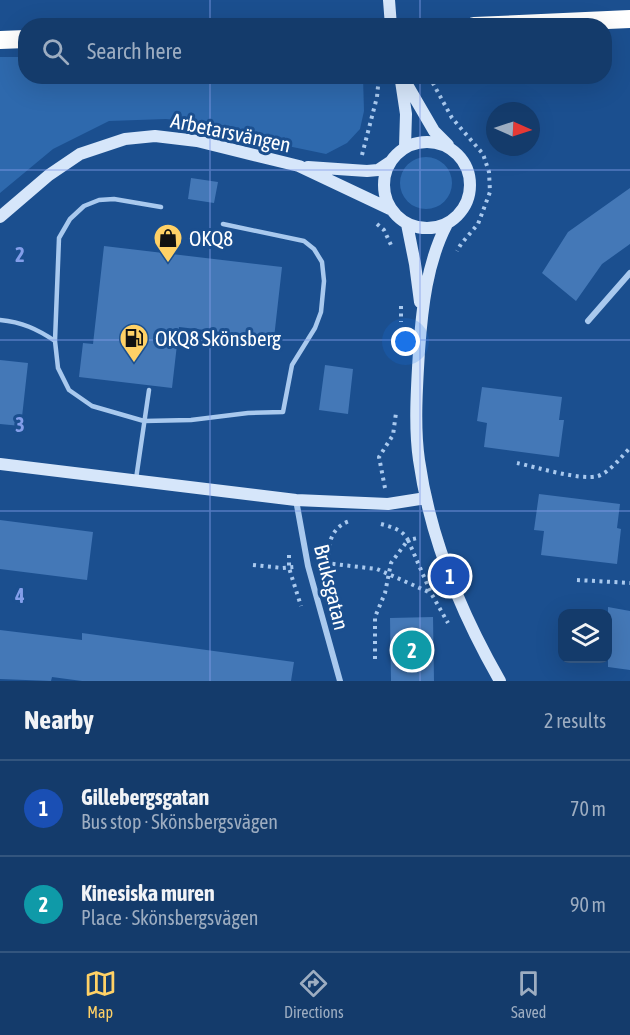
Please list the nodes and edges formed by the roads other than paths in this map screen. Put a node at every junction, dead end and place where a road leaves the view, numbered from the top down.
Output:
1 (389, 0) edge
2 (390, 18) edge
3 (630, 19) edge
4 (612, 20) edge
5 (18, 39) edge
6 (0, 40) edge
7 (402, 84) edge
8 (406, 84) edge
9 (405, 147) junction
10 (453, 150) junction
11 (391, 161) junction
12 (299, 166) junction
13 (160, 207) dead end
14 (390, 209) junction
15 (0, 217) edge
16 (223, 224) dead end
17 (407, 224) junction
18 (447, 224) junction
19 (630, 273) edge
20 (627, 280) edge
21 (421, 312) junction
22 (0, 320) edge
23 (588, 321) dead end
24 (56, 341) junction
25 (148, 390) dead end
26 (144, 421) junction
27 (0, 464) edge
28 (136, 482) junction
29 (426, 498) junction
30 (296, 500) junction
31 (340, 681) edge
32 (500, 681) edge

1 - 2 main road
3 - 4 highway
5 - 6 highway
7 - 9 main road
8 - 10 main road
9 - 10 main road
9 - 11 main road
10 - 18 main road
11 - 12 main road, Arbetarsvängen
11 - 14 main road
12 - 14 main road, Arbetarsvängen
12 - 15 main road, Arbetarsvängen
13 - 24 lane
14 - 17 main road
16 - 26 lane
17 - 18 main road
17 - 21 main road
18 - 21 main road
19 - 20 street
20 - 23 street
21 - 29 main road
22 - 24 lane
24 - 26 lane
25 - 26 lane
26 - 28 lane
27 - 28 main road
28 - 30 main road
29 - 30 main road
29 - 32 main road
30 - 31 street, Bruksgatan

